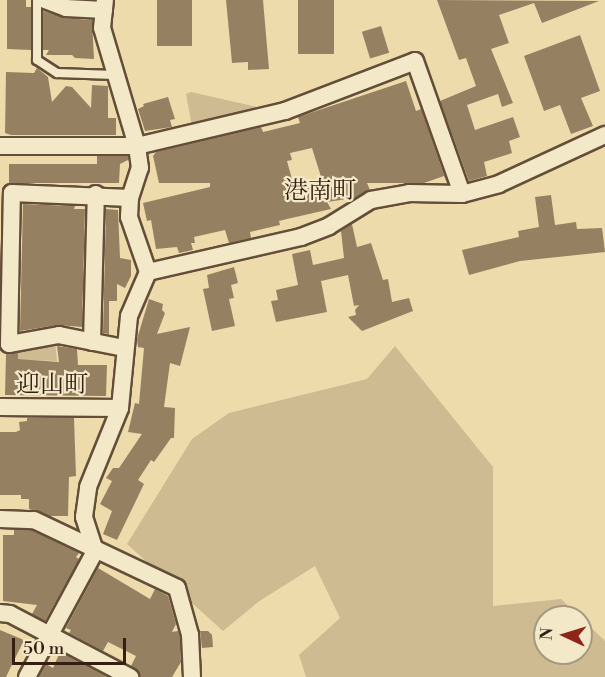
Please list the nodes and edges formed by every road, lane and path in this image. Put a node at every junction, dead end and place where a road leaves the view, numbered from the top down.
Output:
1 (37, 0) edge
2 (45, 0) edge
3 (104, 5) edge
4 (115, 75) junction
5 (605, 135) edge
6 (0, 146) edge
7 (137, 146) junction
8 (96, 194) junction
9 (462, 194) junction
10 (130, 198) junction
11 (148, 272) junction
12 (92, 342) junction
13 (124, 348) junction
14 (0, 407) edge
15 (120, 408) junction
16 (0, 519) edge
17 (95, 551) junction
18 (0, 613) edge
19 (48, 636) junction
20 (27, 677) edge
21 (130, 677) edge
22 (192, 677) edge

1 - 4 lane
2 - 3 street
3 - 4 street
4 - 7 street
5 - 9 street
6 - 7 street
7 - 9 street
7 - 10 street
8 - 10 street
8 - 12 street
8 - 12 street
9 - 11 street
10 - 11 street
11 - 13 street
12 - 13 street
13 - 15 street
14 - 15 street
15 - 17 street
16 - 17 street
17 - 19 street
17 - 22 street
18 - 19 street
19 - 20 street
19 - 21 street

